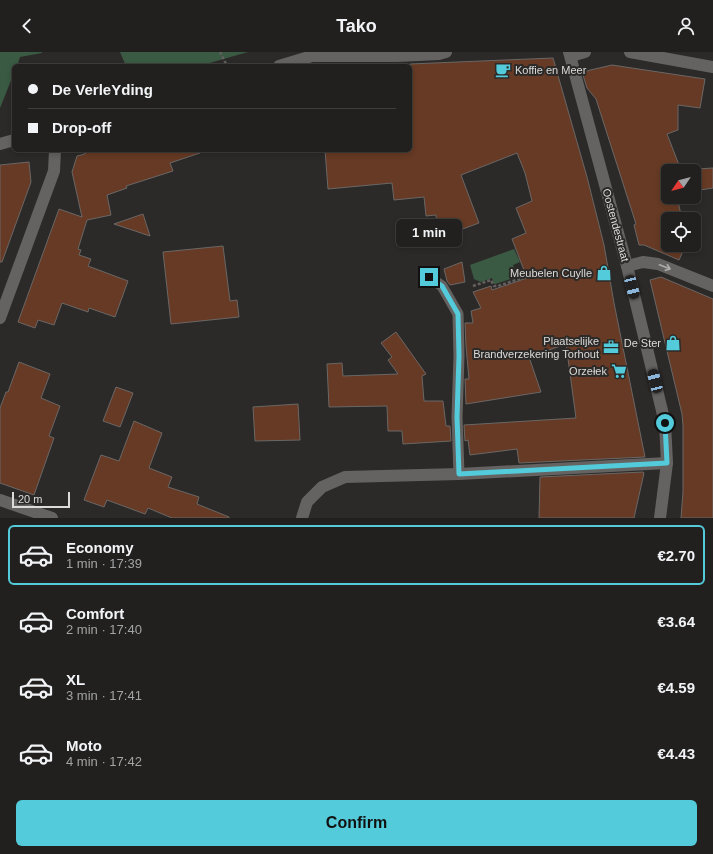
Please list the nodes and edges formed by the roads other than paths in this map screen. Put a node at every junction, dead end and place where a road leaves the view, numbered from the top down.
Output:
1 (446, 52) edge
2 (585, 52) edge
3 (630, 52) edge
4 (311, 54) edge
5 (570, 54) edge
6 (284, 64) edge
7 (713, 67) edge
8 (12, 141) edge
9 (0, 144) edge
10 (55, 152) edge
11 (627, 266) junction
12 (429, 277) dead end
13 (713, 286) edge
14 (0, 318) edge
15 (667, 463) junction
16 (459, 474) junction
17 (0, 500) edge
18 (52, 518) edge
19 (302, 518) edge
20 (660, 518) edge

1 - 4 street
2 - 5 street
3 - 7 street
4 - 6 street
5 - 11 street, Oostendestraat
8 - 9 street
10 - 14 street
11 -> 13 street
11 - 15 street, Oostendestraat
12 - 16 lane
15 - 16 street
15 - 20 street, Oostendestraat
16 - 19 street
17 - 18 street

